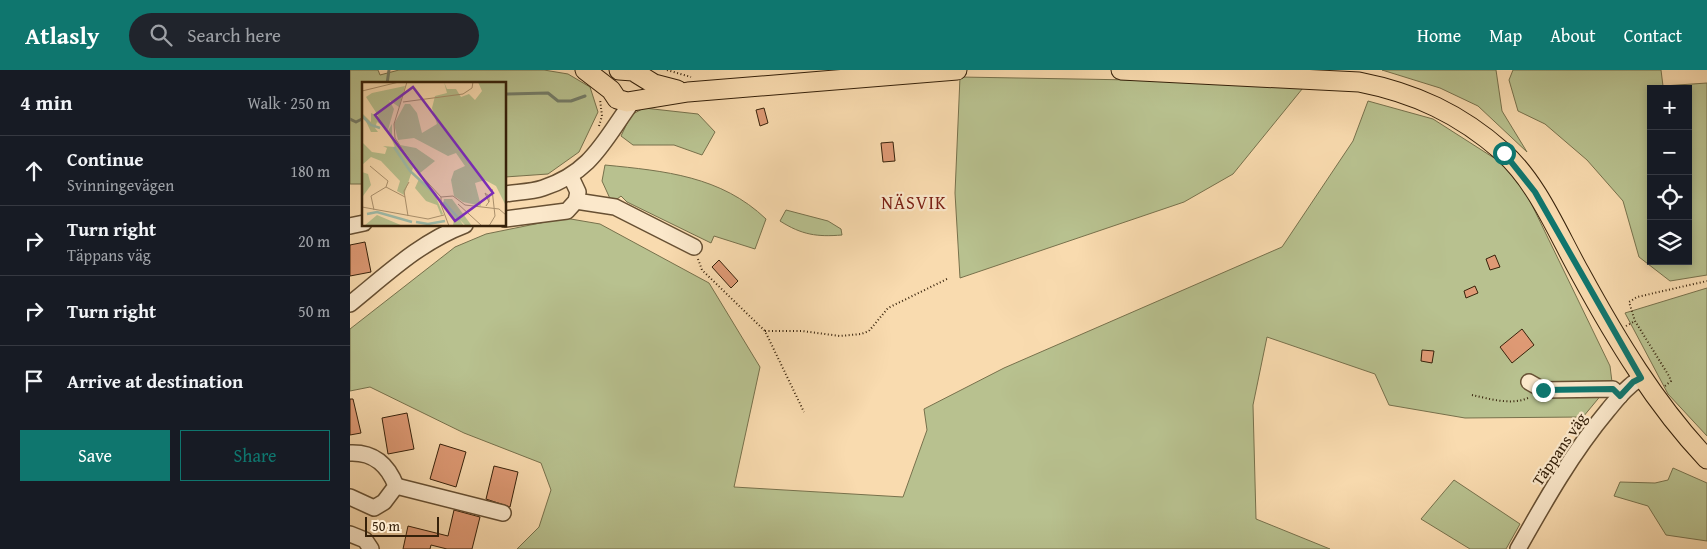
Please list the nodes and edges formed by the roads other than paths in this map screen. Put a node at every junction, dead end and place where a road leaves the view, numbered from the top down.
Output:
1 (585, 70) edge
2 (619, 70) edge
3 (957, 70) edge
4 (1121, 70) edge
5 (632, 74) edge
6 (688, 92) junction
7 (608, 94) junction
8 (634, 100) junction
9 (603, 133) junction
10 (571, 177) junction
11 (506, 194) edge
12 (576, 201) junction
13 (506, 218) edge
14 (462, 226) edge
15 (694, 247) road end
16 (350, 304) edge
17 (1641, 378) junction
18 (1529, 382) dead end
19 (1620, 396) junction
20 (350, 453) edge
21 (1707, 460) edge
22 (396, 486) junction
23 (350, 497) edge
24 (503, 514) dead end
25 (350, 534) edge
26 (371, 549) edge
27 (1518, 549) edge

1 - 7 main road
2 - 5 main road
3 - 6 main road
4 - 17 main road
5 - 6 main road
5 - 7 main road
5 - 8 main road
6 - 8 main road
7 - 8 main road
7 - 9 street
8 - 9 street
9 - 10 street
10 - 11 street
10 - 12 street
12 - 13 street
12 - 15 street
14 - 16 street
17 - 19 street, Täppans väg
17 - 21 main road
18 - 19 street
19 - 27 street, Täppans väg
20 - 22 street
22 - 23 street
22 - 24 street
25 - 26 street

